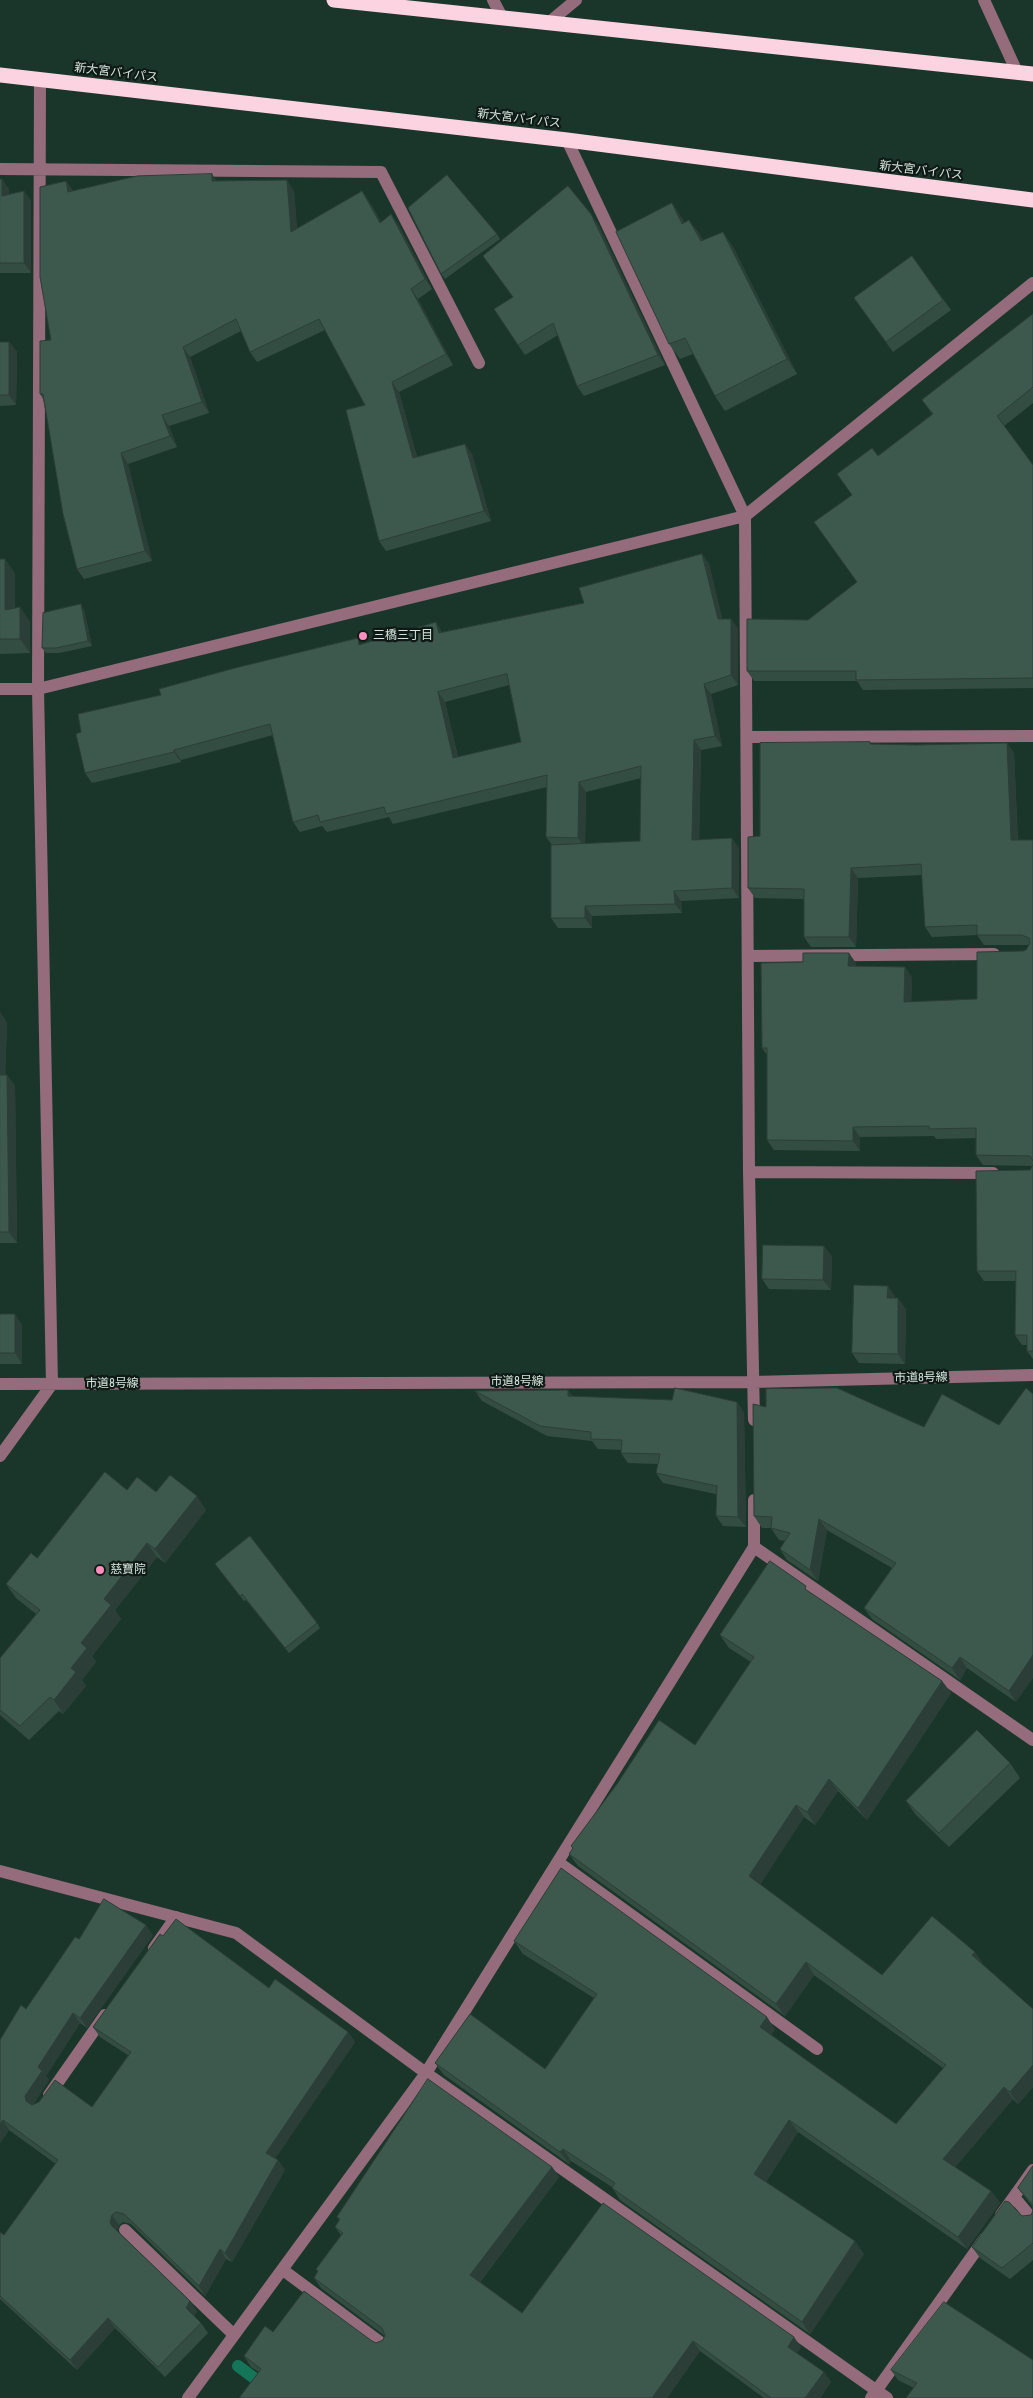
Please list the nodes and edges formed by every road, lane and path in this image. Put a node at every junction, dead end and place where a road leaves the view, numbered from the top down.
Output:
1 (334, 0) edge
2 (493, 0) edge
3 (576, 0) edge
4 (984, 0) edge
5 (503, 19) junction
6 (547, 24) junction
7 (1017, 72) junction
8 (1033, 74) edge
9 (0, 75) edge
10 (40, 79) junction
11 (567, 140) junction
12 (40, 168) junction
13 (0, 169) edge
14 (1033, 200) edge
15 (1033, 283) edge
16 (479, 363) dead end
17 (745, 516) junction
18 (0, 689) edge
19 (38, 689) junction
20 (1033, 736) edge
21 (748, 737) junction
22 (1010, 954) edge
23 (748, 956) junction
24 (749, 1172) junction
25 (1004, 1173) edge
26 (1033, 1375) edge
27 (753, 1382) junction
28 (0, 1384) edge
29 (52, 1384) junction
30 (754, 1430) edge
31 (0, 1456) edge
32 (754, 1488) edge
33 (754, 1547) junction
34 (1033, 1740) edge
35 (558, 1862) junction
36 (0, 1870) edge
37 (176, 1917) junction
38 (148, 1957) edge
39 (114, 2004) edge
40 (817, 2049) dead end
41 (426, 2074) junction
42 (40, 2107) edge
43 (1033, 2170) edge
44 (1014, 2197) junction
45 (1033, 2220) edge
46 (125, 2230) edge
47 (283, 2270) junction
48 (234, 2335) junction
49 (384, 2344) edge
50 (873, 2394) edge
51 (188, 2398) edge
52 (887, 2398) edge

1 - 5 highway
2 - 5 street
3 - 6 street
4 - 7 street
5 - 6 highway
6 - 7 highway
7 - 8 highway
9 - 10 highway, 新大宮バイパス
10 - 11 highway, 新大宮バイパス
10 - 12 street
11 - 14 highway, 新大宮バイパス
11 - 17 street
12 - 13 street
12 - 16 street
12 - 19 street
15 - 17 street
17 - 19 street
17 - 21 street
18 - 19 street
19 - 29 street
20 - 21 street
21 - 23 street
22 - 23 street
23 - 24 street
24 - 25 street
24 - 27 street
26 - 27 street, 市道8号線
27 - 29 street, 市道8号線
27 - 30 street
28 - 29 street, 市道8号線
29 - 31 street
32 - 33 street
33 - 34 street
33 - 35 street
35 - 40 street
35 - 41 street
36 - 37 street
37 - 38 street
37 - 41 street
39 - 42 street
41 - 47 street
41 - 50 street
43 - 44 street
44 - 45 street
44 - 50 street
46 - 48 street
47 - 48 street
47 - 49 street
48 - 51 street
50 - 52 street

